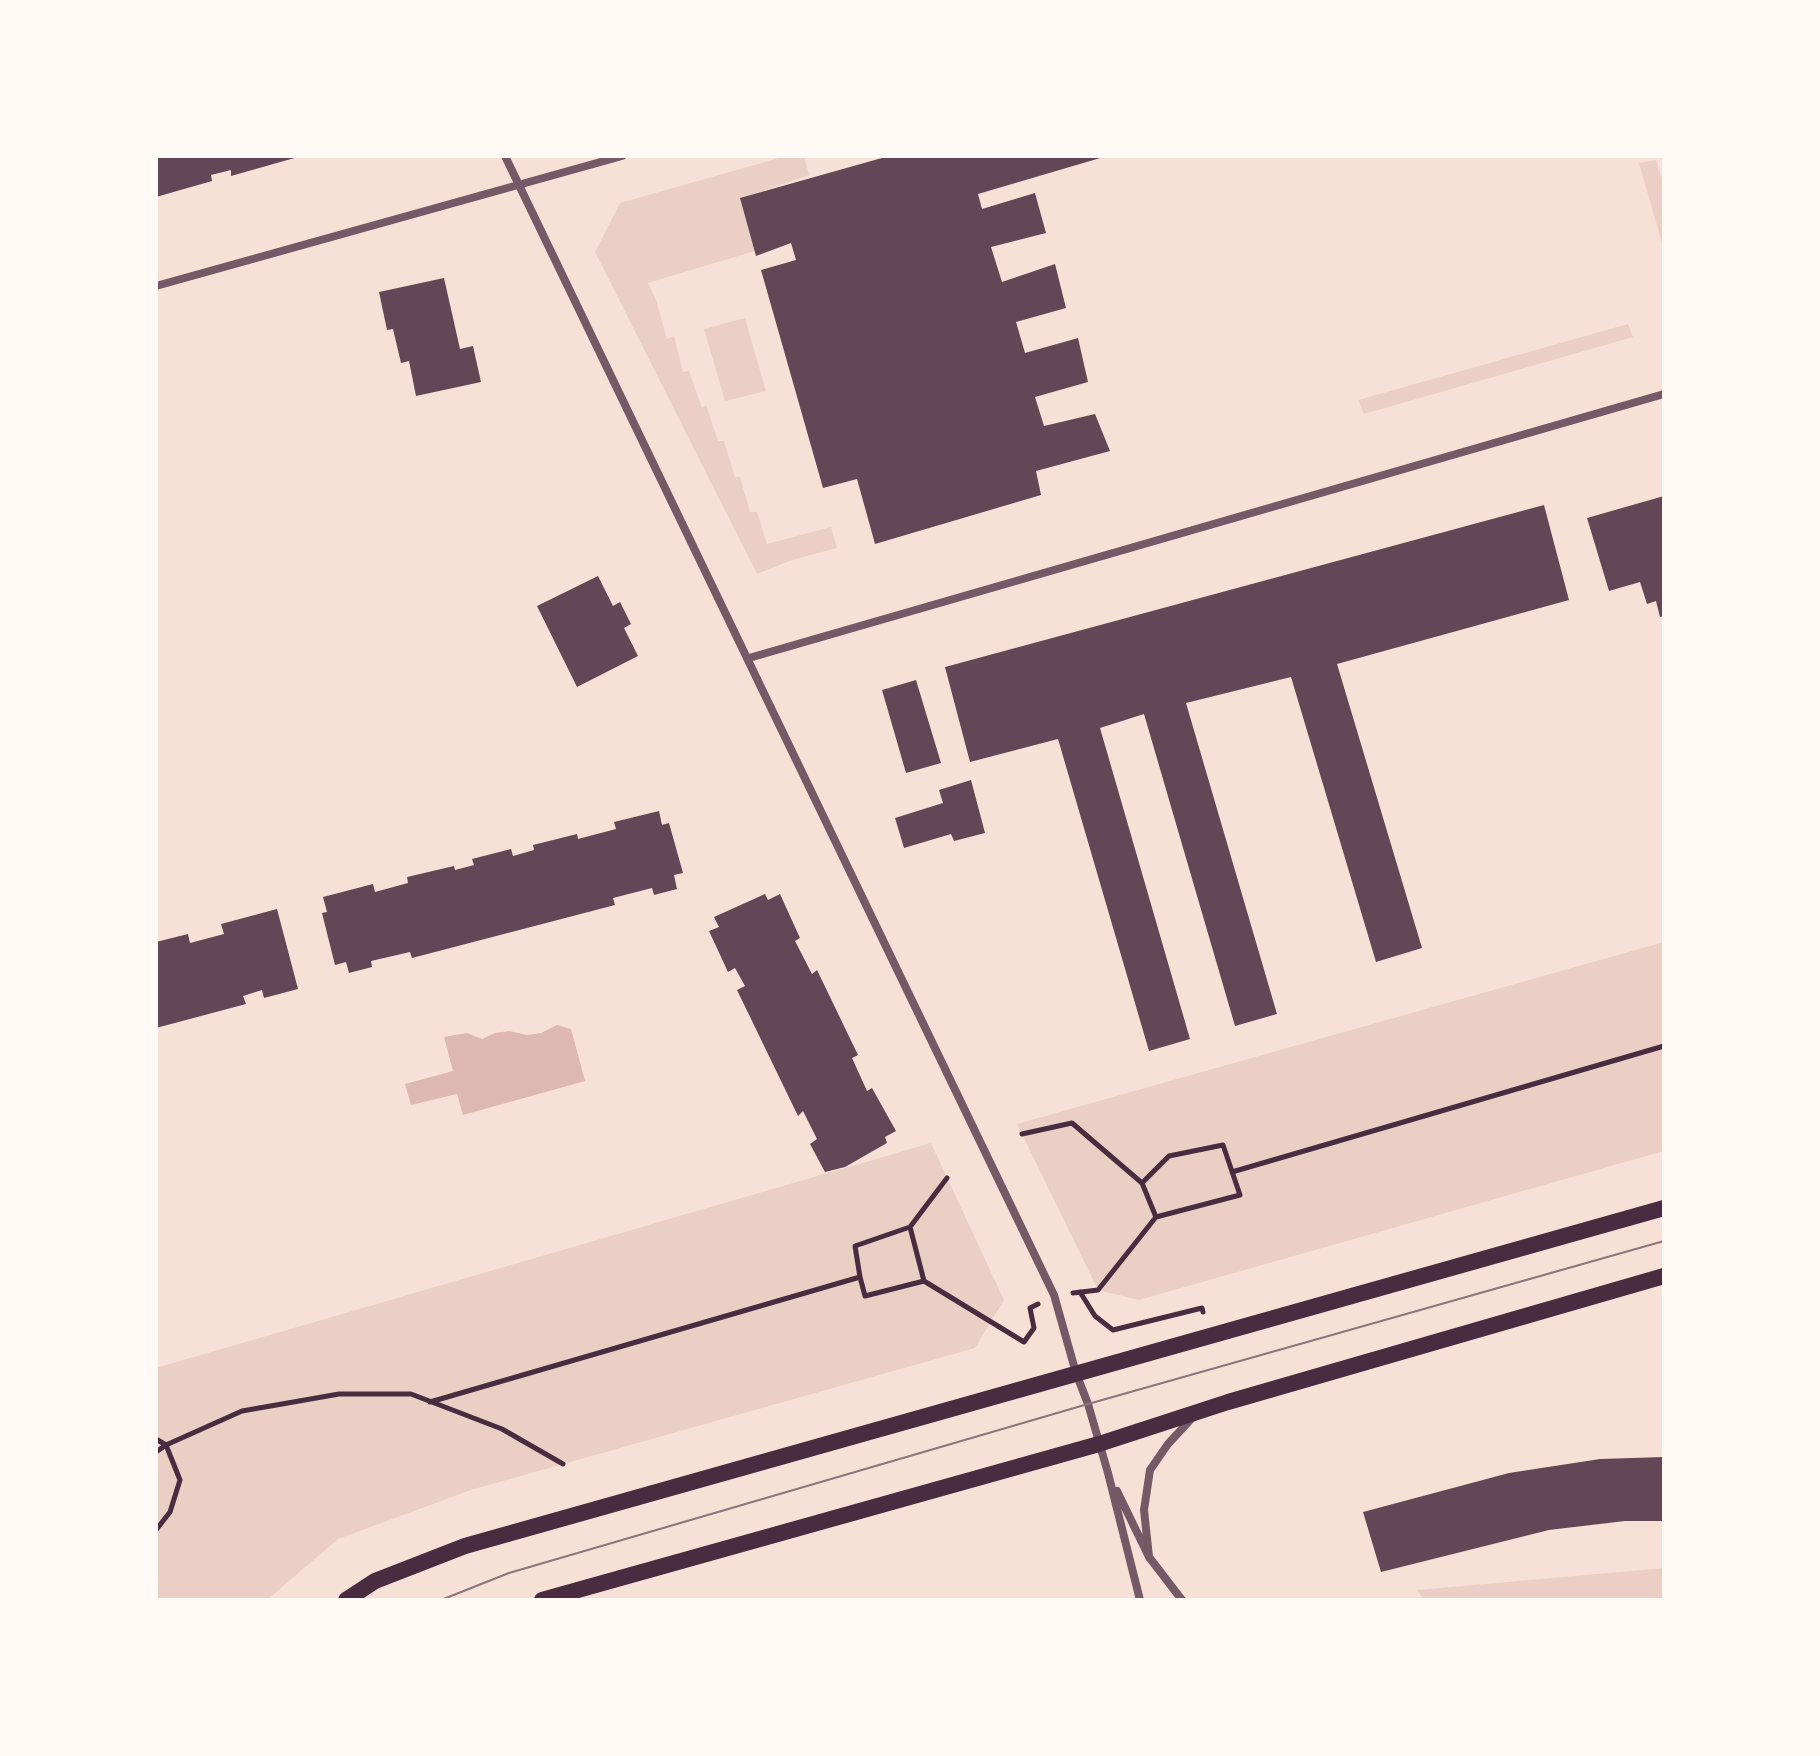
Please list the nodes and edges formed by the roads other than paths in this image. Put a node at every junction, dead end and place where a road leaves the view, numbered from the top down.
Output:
1 (505, 156) edge
2 (622, 156) edge
3 (519, 185) junction
4 (156, 286) edge
5 (1664, 394) edge
6 (749, 658) junction
7 (1664, 1208) edge
8 (1664, 1276) edge
9 (1076, 1373) junction
10 (1199, 1410) junction
11 (1099, 1444) junction
12 (1108, 1473) junction
13 (1149, 1557) junction
14 (346, 1600) edge
15 (542, 1600) edge
16 (1140, 1600) edge
17 (1182, 1600) edge

1 - 3 street
2 - 3 street
3 - 4 street
3 - 6 street
5 - 6 street
6 - 9 street
7 - 9 main road
8 - 10 main road
9 - 11 street
9 - 14 main road
10 - 11 main road
10 - 13 street
11 - 12 street
11 - 15 main road
12 - 13 street
12 - 16 street
13 - 17 street

